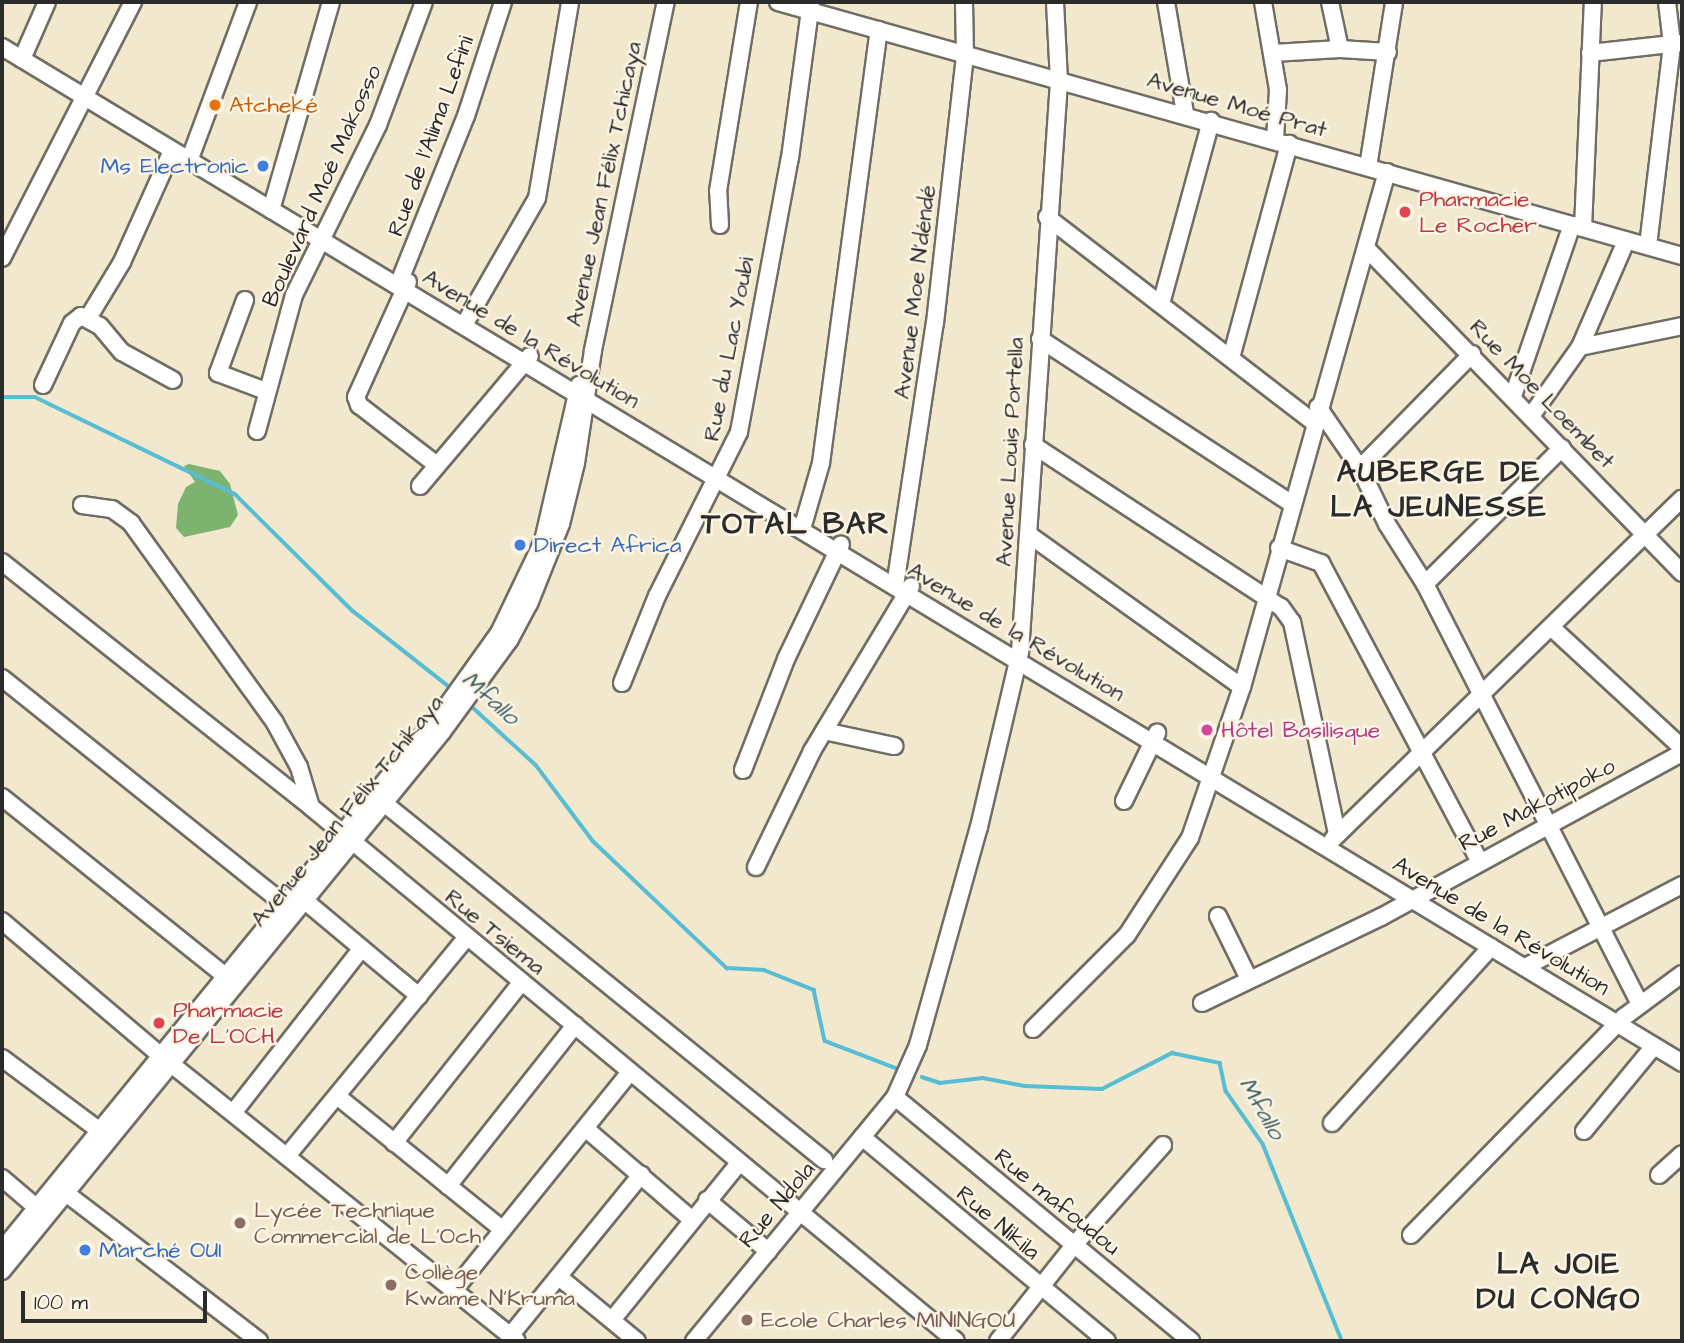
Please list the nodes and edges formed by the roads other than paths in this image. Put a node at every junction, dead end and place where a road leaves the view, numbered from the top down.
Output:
1 (47, 2) edge
2 (133, 2) edge
3 (248, 2) edge
4 (331, 2) edge
5 (424, 2) edge
6 (503, 2) edge
7 (570, 2) edge
8 (666, 2) edge
9 (749, 2) edge
10 (778, 2) edge
11 (964, 2) edge
12 (1055, 2) edge
13 (1166, 2) edge
14 (1263, 2) edge
15 (1330, 2) edge
16 (1394, 2) edge
17 (1592, 2) edge
18 (1667, 2) edge
19 (810, 6) edge
20 (879, 30) junction
21 (2, 37) edge
22 (1677, 44) edge
23 (2, 47) edge
24 (1340, 49) junction
25 (1388, 51) junction
26 (1273, 53) junction
27 (1590, 53) junction
28 (965, 54) junction
29 (24, 56) junction
30 (1059, 81) junction
31 (84, 92) junction
32 (1185, 113) junction
33 (1211, 121) junction
34 (1282, 141) junction
35 (172, 151) junction
36 (191, 157) junction
37 (1368, 167) junction
38 (1387, 172) junction
39 (273, 206) junction
40 (1048, 217) junction
41 (720, 225) dead end
42 (1577, 226) junction
43 (325, 237) junction
44 (1626, 240) junction
45 (1648, 246) junction
46 (1367, 249) junction
47 (1682, 256) edge
48 (2, 258) edge
49 (403, 284) junction
50 (245, 300) dead end
51 (1161, 304) junction
52 (88, 318) junction
53 (466, 321) junction
54 (1682, 326) edge
55 (1040, 339) junction
56 (1580, 347) junction
57 (1472, 354) junction
58 (1231, 358) junction
59 (527, 359) junction
60 (550, 379) junction
61 (173, 380) dead end
62 (43, 385) dead end
63 (583, 389) junction
64 (266, 391) junction
65 (1513, 396) junction
66 (1316, 414) junction
67 (612, 415) junction
68 (1531, 416) junction
69 (572, 419) junction
70 (257, 431) dead end
71 (582, 433) junction
72 (1033, 445) junction
73 (1562, 448) junction
74 (437, 465) junction
75 (1360, 468) junction
76 (720, 475) junction
77 (420, 486) dead end
78 (1682, 499) edge
79 (1291, 503) junction
80 (82, 505) dead end
81 (804, 525) junction
82 (1028, 534) junction
83 (1645, 534) junction
84 (839, 547) junction
85 (1279, 548) junction
86 (2, 562) edge
87 (1682, 573) edge
88 (1425, 584) junction
89 (903, 586) junction
90 (1267, 596) junction
91 (1551, 627) junction
92 (1020, 657) junction
93 (2, 678) edge
94 (622, 683) dead end
95 (1242, 687) junction
96 (1482, 692) junction
97 (824, 731) junction
98 (1156, 737) junction
99 (894, 746) dead end
100 (1421, 751) junction
101 (1682, 751) edge
102 (743, 770) dead end
103 (1214, 773) junction
104 (2, 797) edge
105 (1124, 801) dead end
106 (384, 803) junction
107 (311, 807) junction
108 (1548, 824) junction
109 (344, 839) junction
110 (1331, 840) junction
111 (1479, 860) junction
112 (756, 867) dead end
113 (1682, 884) edge
114 (1417, 897) junction
115 (304, 900) junction
116 (283, 902) junction
117 (1218, 916) dead end
118 (2, 921) edge
119 (1598, 925) junction
120 (466, 938) junction
121 (1492, 947) junction
122 (362, 948) junction
123 (1528, 964) junction
124 (1682, 974) edge
125 (224, 975) junction
126 (1248, 977) junction
127 (521, 984) junction
128 (419, 996) junction
129 (1202, 1003) dead end
130 (1640, 1004) junction
131 (1621, 1021) junction
132 (575, 1025) junction
133 (1033, 1029) dead end
134 (1654, 1046) junction
135 (1682, 1052) edge
136 (2, 1058) edge
137 (166, 1059) junction
138 (1682, 1063) edge
139 (630, 1072) junction
140 (337, 1096) junction
141 (895, 1097) junction
142 (233, 1113) junction
143 (1332, 1122) dead end
144 (585, 1128) junction
145 (100, 1130) junction
146 (1584, 1131) dead end
147 (862, 1137) junction
148 (394, 1143) junction
149 (1163, 1145) dead end
150 (1682, 1154) edge
151 (287, 1156) junction
152 (824, 1160) dead end
153 (739, 1163) junction
154 (641, 1175) junction
155 (1659, 1175) dead end
156 (2, 1178) edge
157 (448, 1186) junction
158 (67, 1195) junction
159 (707, 1200) junction
160 (42, 1212) junction
161 (800, 1214) junction
162 (691, 1219) junction
163 (503, 1230) junction
164 (1412, 1235) dead end
165 (1074, 1245) junction
166 (2, 1250) edge
167 (768, 1251) junction
168 (2, 1271) edge
169 (559, 1277) junction
170 (455, 1289) junction
171 (1042, 1289) junction
172 (612, 1320) junction
173 (514, 1338) edge
174 (259, 1341) edge
175 (637, 1341) edge
176 (694, 1341) edge
177 (956, 1341) edge
178 (998, 1341) edge
179 (1107, 1341) edge
180 (1191, 1341) edge

1 - 29 street
2 - 31 street
3 - 36 street
4 - 39 street
5 - 43 street, Boulevard Moé Makosso
6 - 49 street, Rue de l'Alima Lefini
7 - 53 street
8 - 63 street, Avenue Jean Félix Tchicaya
9 - 41 street
10 - 19 street, Avenue Moé Prat
11 - 28 street, Avenue Moe N'déndé
12 - 30 street, Avenue Louis Portella
13 - 32 street
14 - 26 street
15 - 24 street
16 - 25 street
17 - 27 street
18 - 22 street
19 - 20 street, Avenue Moé Prat
19 - 76 street, Rue du Lac Youbi
20 - 28 street, Avenue Moé Prat
20 - 81 street
21 - 29 street, Avenue de la Révolution
22 - 27 street
22 - 45 street
23 - 29 street, Avenue de la Révolution
24 - 25 street
24 - 26 street
25 - 37 street
26 - 34 street
27 - 42 street
28 - 30 street, Avenue Moé Prat
28 - 89 street, Avenue Moe N'déndé
29 - 31 street, Avenue de la Révolution
30 - 32 street, Avenue Moé Prat
30 - 40 street, Avenue Louis Portella
31 - 35 street, Avenue de la Révolution
31 - 36 street, Avenue de la Révolution
31 - 48 street
32 - 33 street, Avenue Moé Prat
33 - 34 street, Avenue Moé Prat
33 - 51 street
34 - 37 street, Avenue Moé Prat
34 - 58 street
35 - 36 street, Avenue de la Révolution
35 - 52 street
36 - 39 street, Avenue de la Révolution
37 - 38 street, Avenue Moé Prat
38 - 42 street, Avenue Moé Prat
38 - 46 street
39 - 43 street, Avenue de la Révolution
40 - 51 street
40 - 55 street, Avenue Louis Portella
42 - 44 street, Avenue Moé Prat
42 - 65 street
43 - 49 street, Avenue de la Révolution
43 - 64 street, Boulevard Moé Makosso
44 - 45 street, Avenue Moé Prat
44 - 56 street
45 - 47 street, Avenue Moé Prat
46 - 57 street, Rue Moe Loembet
46 - 66 street
49 - 53 street, Avenue de la Révolution
49 - 74 street, Rue de l'Alima Lefini
50 - 64 street
51 - 58 street
52 - 61 street
52 - 62 street
53 - 59 street, Avenue de la Révolution
54 - 56 street
55 - 72 street, Avenue Louis Portella
55 - 79 street
56 - 68 street
57 - 65 street, Rue Moe Loembet
57 - 75 street
58 - 66 street
59 - 60 street, Avenue de la Révolution
59 - 63 street, Avenue de la Révolution
59 - 74 street
60 - 63 street, Avenue de la Révolution
60 - 69 street
63 - 67 street, Avenue de la Révolution
63 - 69 street, Avenue Jean Félix Tchikaya
63 - 71 street, Avenue Jean Félix Tchikaya
63 - 76 street, Avenue de la Révolution
64 - 70 street, Boulevard Moé Makosso
65 - 68 street, Rue Moe Loembet
66 - 75 street
66 - 79 street
67 - 71 street
67 - 76 street, Avenue de la Révolution
68 - 73 street, Rue Moe Loembet
69 - 109 street, Avenue Jean Félix Tchikaya
71 - 106 street, Avenue Jean Félix Tchikaya
72 - 82 street, Avenue Louis Portella
72 - 90 street
73 - 83 street, Rue Moe Loembet
73 - 88 street
74 - 77 street
75 - 88 street
76 - 81 street, Avenue de la Révolution
76 - 94 street, Rue du Lac Youbi
78 - 83 street
79 - 85 street
80 - 107 street
81 - 84 street, Avenue de la Révolution
82 - 92 street, Avenue Louis Portella
82 - 95 street
83 - 87 street, Rue Moe Loembet
83 - 91 street
84 - 89 street, Avenue de la Révolution
84 - 102 street
85 - 90 street
85 - 100 street
86 - 107 street, Rue Tsiema
88 - 96 street
89 - 92 street, Avenue de la Révolution
89 - 97 street, Avenue Moe N'déndé
90 - 95 street
90 - 110 street
91 - 96 street
91 - 101 street
92 - 98 street, Avenue de la Révolution
92 - 141 street, Avenue Louis Portella
93 - 116 street
95 - 103 street
96 - 100 street
96 - 108 street
97 - 99 street
97 - 112 street, Avenue Moe N'déndé
98 - 103 street, Avenue de la Révolution
98 - 105 street
100 - 110 street
100 - 111 street
101 - 108 street, Rue Makotipoko
103 - 110 street, Avenue de la Révolution
103 - 133 street
104 - 125 street
106 - 109 street, Avenue Jean Félix Tchikaya
106 - 152 street
107 - 109 street, Rue Tsiema
108 - 111 street, Rue Makotipoko
108 - 119 street
109 - 115 street, Avenue Jean Félix Tchikaya
109 - 116 street, Avenue Jean Félix Tchikaya
109 - 120 street, Rue Tsiema
110 - 114 street, Avenue de la Révolution
111 - 114 street, Rue Makotipoko
113 - 119 street
114 - 121 street, Avenue de la Révolution
114 - 123 street, Avenue de la Révolution
114 - 126 street, Rue Makotipoko
115 - 122 street
115 - 137 street, Avenue Jean Félix Tchikaya
116 - 125 street, Avenue Jean Félix Tchikaya
117 - 126 street
118 - 137 street
119 - 123 street
119 - 130 street
120 - 127 street, Rue Tsiema
120 - 128 street
121 - 123 street, Avenue de la Révolution
121 - 143 street
122 - 128 street
122 - 142 street
123 - 131 street, Avenue de la Révolution
124 - 130 street
125 - 137 street, Avenue Jean Félix Tchikaya
126 - 129 street, Rue Makotipoko
127 - 132 street, Rue Tsiema
127 - 148 street
128 - 140 street
130 - 131 street
131 - 134 street, Avenue de la Révolution
131 - 135 street, Avenue de la Révolution
131 - 164 street
132 - 139 street, Rue Tsiema
132 - 157 street
134 - 138 street, Avenue de la Révolution
134 - 146 street
136 - 145 street
137 - 142 street
137 - 145 street, Avenue Jean Félix Tchikaya
137 - 158 street, Avenue Jean Félix Tchikaya
139 - 144 street
139 - 153 street, Rue Tsiema
140 - 148 street
140 - 151 street
141 - 147 street, Rue Ndola
141 - 165 street, Rue mafoudou
142 - 151 street
144 - 154 street
144 - 163 street
145 - 160 street, Avenue Jean Félix Tchikaya
147 - 161 street, Rue Ndola
147 - 171 street, Rue Nikila
148 - 157 street
149 - 165 street
150 - 155 street
151 - 170 street
153 - 159 street
153 - 161 street, Rue Tsiema
154 - 162 street
154 - 169 street
156 - 160 street
157 - 163 street
158 - 160 street, Avenue Jean Félix Tchikaya
158 - 174 street
159 - 162 street
159 - 167 street
160 - 166 street, Avenue Jean Félix Tchikaya
160 - 168 street, Avenue Jean Félix Tchikaya
161 - 167 street, Rue Ndola
161 - 177 street, Rue Tsiema
162 - 172 street
163 - 170 street
165 - 171 street
165 - 180 street, Rue mafoudou
167 - 176 street, Rue Ndola
169 - 172 street
169 - 173 street
170 - 173 street
171 - 178 street
171 - 179 street, Rue Nikila
172 - 175 street

